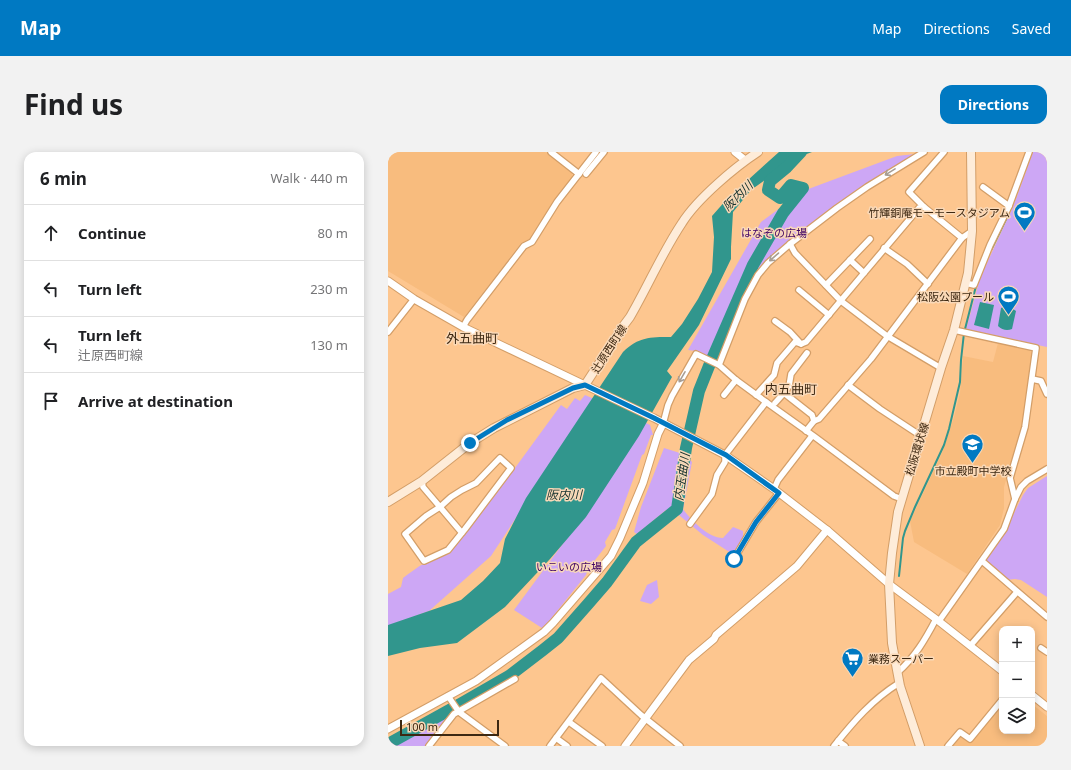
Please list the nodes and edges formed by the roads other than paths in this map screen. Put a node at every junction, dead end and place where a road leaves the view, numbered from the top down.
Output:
1 (551, 152) edge
2 (596, 152) edge
3 (604, 152) edge
4 (735, 152) edge
5 (758, 152) edge
6 (924, 152) edge
7 (944, 152) edge
8 (971, 152) edge
9 (1029, 152) edge
10 (746, 160) junction
11 (579, 174) junction
12 (586, 174) dead end
13 (983, 186) dead end
14 (1009, 206) junction
15 (924, 207) junction
16 (972, 231) junction
17 (962, 238) junction
18 (870, 239) dead end
19 (790, 244) junction
20 (884, 248) junction
21 (850, 260) junction
22 (864, 273) junction
23 (388, 281) edge
24 (965, 283) junction
25 (928, 284) junction
26 (826, 285) junction
27 (799, 290) dead end
28 (414, 299) junction
29 (841, 301) junction
30 (829, 315) junction
31 (775, 321) dead end
32 (464, 327) junction
33 (954, 330) junction
34 (388, 332) edge
35 (887, 336) junction
36 (801, 344) junction
37 (808, 353) dead end
38 (717, 364) junction
39 (941, 368) junction
40 (1032, 379) junction
41 (736, 380) junction
42 (585, 385) junction
43 (848, 385) junction
44 (784, 393) junction
45 (1047, 394) edge
46 (724, 395) dead end
47 (756, 395) junction
48 (766, 402) junction
49 (775, 403) dead end
50 (814, 421) junction
51 (663, 424) junction
52 (806, 431) junction
53 (812, 436) junction
54 (921, 436) junction
55 (726, 455) junction
56 (1047, 469) edge
57 (422, 481) junction
58 (776, 491) junction
59 (902, 499) junction
60 (1015, 499) junction
61 (388, 502) edge
62 (440, 507) junction
63 (690, 524) dead end
64 (827, 530) junction
65 (462, 533) junction
66 (734, 559) dead end
67 (982, 561) junction
68 (889, 584) junction
69 (1017, 592) junction
70 (1047, 617) edge
71 (938, 620) junction
72 (970, 646) junction
73 (1041, 648) dead end
74 (1047, 652) edge
75 (999, 669) edge
76 (897, 673) junction
77 (515, 679) dead end
78 (899, 683) junction
79 (448, 696) junction
80 (1035, 697) edge
81 (999, 704) edge
82 (1047, 707) edge
83 (459, 711) junction
84 (646, 718) junction
85 (568, 722) junction
86 (388, 729) edge
87 (556, 738) junction
88 (836, 744) edge
89 (429, 746) edge
90 (505, 746) edge
91 (550, 746) edge
92 (567, 746) edge
93 (602, 746) edge
94 (624, 746) edge
95 (680, 746) edge
96 (844, 746) edge
97 (920, 746) edge
98 (948, 746) edge

1 - 11 street
2 - 11 street
3 - 12 street
4 - 10 street
5 - 10 main road, 辻原西町線
6 -> 19 street
7 - 15 street
8 - 16 main road, 松阪環状線
9 - 14 street
10 - 42 main road, 辻原西町線
11 - 32 street
13 - 14 street
14 - 24 street
15 - 17 street
15 - 20 street
16 - 17 street
16 - 24 main road, 松阪環状線
17 - 25 street
18 - 21 street
19 - 26 street
19 -> 38 street
20 - 22 street
20 - 25 street
21 - 22 street
21 - 26 street
22 - 29 street
23 - 28 street
24 - 33 main road, 松阪環状線
25 - 35 street
26 - 29 street
27 - 30 street
28 - 32 street
28 - 34 street
29 - 30 street
29 - 35 street
30 - 36 street
31 - 36 street
32 - 42 street
33 - 39 main road, 松阪環状線
33 - 40 street
35 - 39 street
35 - 43 street
36 - 47 street
37 - 44 street
38 - 41 street
38 -> 51 street
39 - 54 main road, 松阪環状線
40 - 45 street
40 - 60 street
41 - 46 street
41 - 47 street
42 - 51 street
42 - 57 main road, 辻原西町線
43 - 50 street
43 - 54 street
44 - 49 street
44 - 50 street
47 - 48 street
48 - 52 street
48 - 55 street
50 - 52 street
51 - 55 street
51 - 79 street
52 - 53 street
53 - 58 street
53 - 59 street
54 - 59 main road, 松阪環状線
55 - 58 street
55 - 63 street
56 - 60 street
57 - 61 main road, 辻原西町線
57 - 62 street
58 - 64 street
58 - 66 street
59 - 68 main road, 松阪環状線
60 - 67 street
62 - 65 street
62 - 65 street
62 - 65 street
64 - 68 street
64 - 84 street
67 - 69 street
67 - 71 street
68 - 71 street
68 - 76 main road, 松阪環状線
69 - 70 street
69 - 72 street
71 - 72 street
71 - 76 street
72 - 75 street
73 - 74 street
76 - 78 main road, 松阪環状線
77 - 83 street
78 - 88 street
78 - 97 main road, 松阪環状線
79 - 83 street
79 - 86 street
80 - 82 street
81 - 98 street
83 - 89 street
83 - 90 street
84 - 85 street
84 - 94 street
84 - 95 street
85 - 87 street
85 - 93 street
87 - 91 street
87 - 92 street
88 - 96 street

